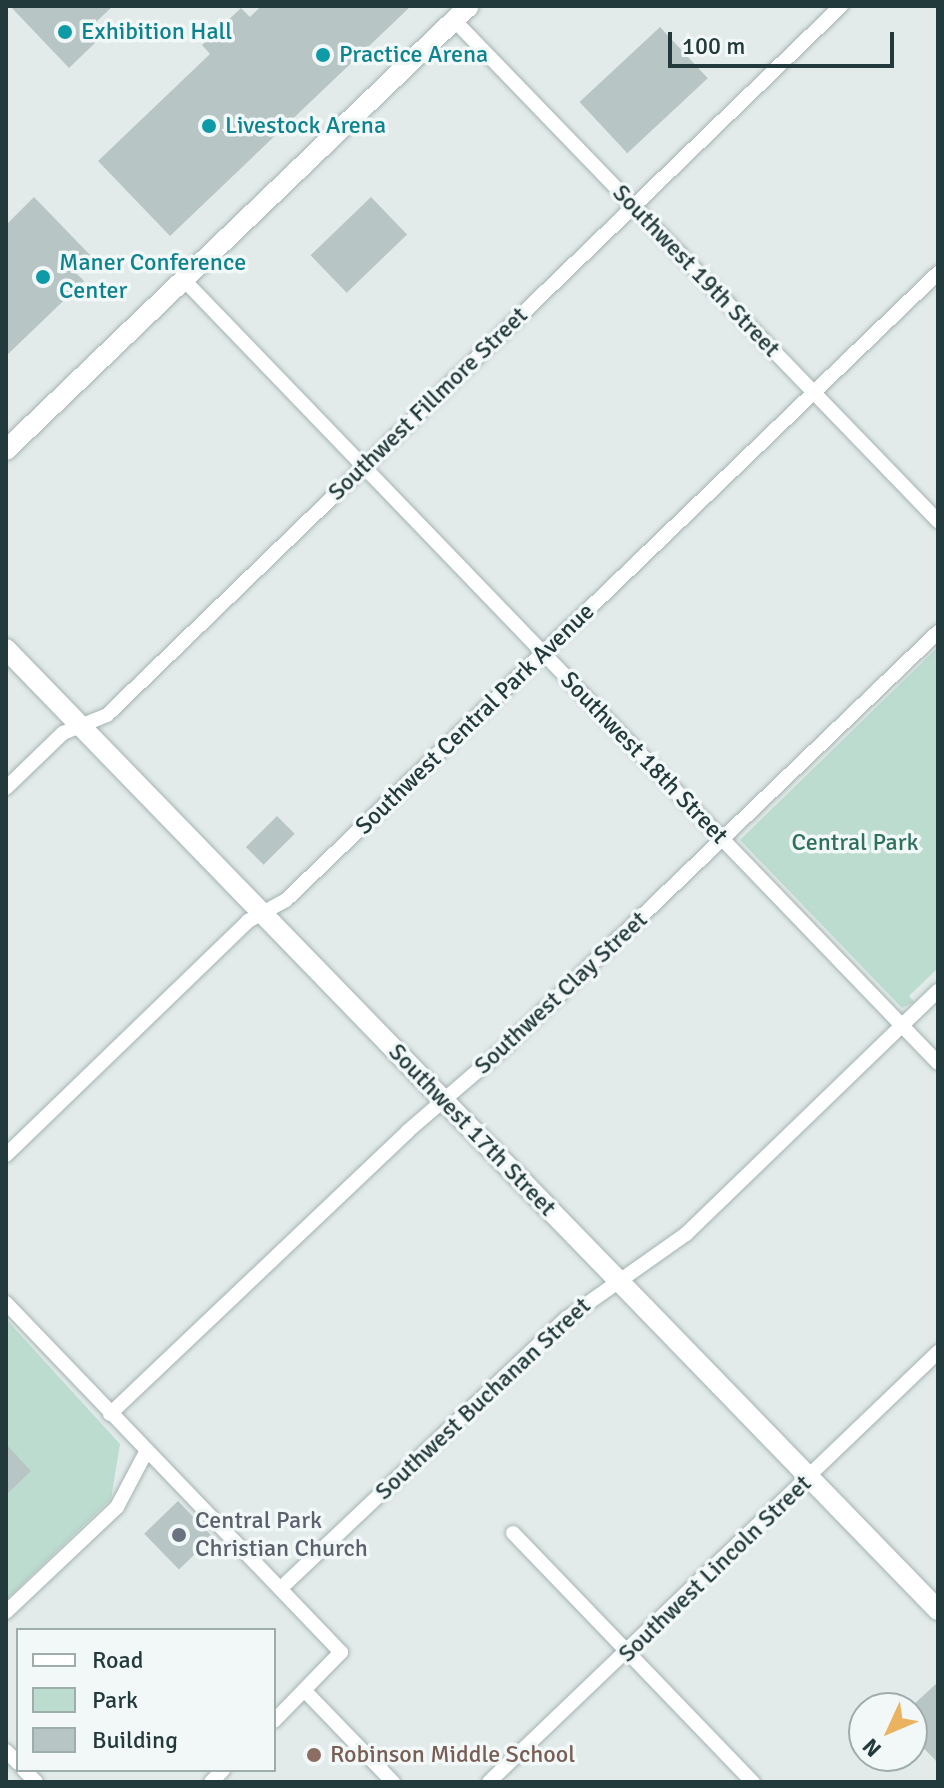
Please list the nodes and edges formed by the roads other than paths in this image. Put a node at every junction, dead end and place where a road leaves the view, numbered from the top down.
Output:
1 (841, 6) edge
2 (462, 13) edge
3 (633, 206) junction
4 (938, 273) edge
5 (184, 280) junction
6 (814, 392) junction
7 (6, 450) edge
8 (362, 468) junction
9 (938, 521) edge
10 (938, 632) edge
11 (6, 649) edge
12 (543, 654) junction
13 (82, 727) junction
14 (6, 788) edge
15 (722, 839) junction
16 (263, 914) junction
17 (938, 991) edge
18 (902, 1026) junction
19 (938, 1063) edge
20 (444, 1101) junction
21 (6, 1155) edge
22 (619, 1281) junction
23 (6, 1303) edge
24 (938, 1352) edge
25 (110, 1414) junction
26 (146, 1452) junction
27 (809, 1478) junction
28 (513, 1533) dead end
29 (281, 1588) junction
30 (938, 1610) edge
31 (6, 1612) edge
32 (628, 1653) junction
33 (305, 1691) junction
34 (276, 1719) edge
35 (393, 1782) edge
36 (489, 1782) edge
37 (753, 1782) edge

1 - 3 street, Southwest Fillmore Street
2 - 3 street, Southwest 19th Street
2 - 5 main road
3 - 6 street, Southwest 19th Street
3 - 8 street, Southwest Fillmore Street
4 - 6 street, Southwest Central Park Avenue
5 - 7 main road
5 - 8 street, Southwest 18th Street
6 - 9 street, Southwest 19th Street
6 - 12 street, Southwest Central Park Avenue
8 - 12 street, Southwest 18th Street
8 - 13 street, Southwest Fillmore Street
10 - 15 street, Southwest Clay Street
11 - 13 main road, Southwest 17th Street
12 - 15 street, Southwest 18th Street
12 - 16 street, Southwest Central Park Avenue
13 - 14 street, Southwest Fillmore Street
13 - 16 main road, Southwest 17th Street
15 - 18 street, Southwest 18th Street
15 - 20 street, Southwest Clay Street
16 - 20 main road, Southwest 17th Street
16 - 21 street, Southwest Central Park Avenue
17 - 18 street, Southwest Buchanan Street
18 - 19 street, Southwest 18th Street
18 - 22 street, Southwest Buchanan Street
20 - 22 main road, Southwest 17th Street
20 - 25 street, Southwest Clay Street
22 - 27 main road, Southwest 17th Street
22 - 29 street, Southwest Buchanan Street
23 - 25 street
24 - 27 street, Southwest Lincoln Street
25 - 26 street
26 - 29 street
26 - 31 street
27 - 30 main road, Southwest 17th Street
27 - 32 street, Southwest Lincoln Street
28 - 32 street
29 - 33 street
32 - 36 street, Southwest Lincoln Street
32 - 37 street
33 - 34 street
33 - 35 street

